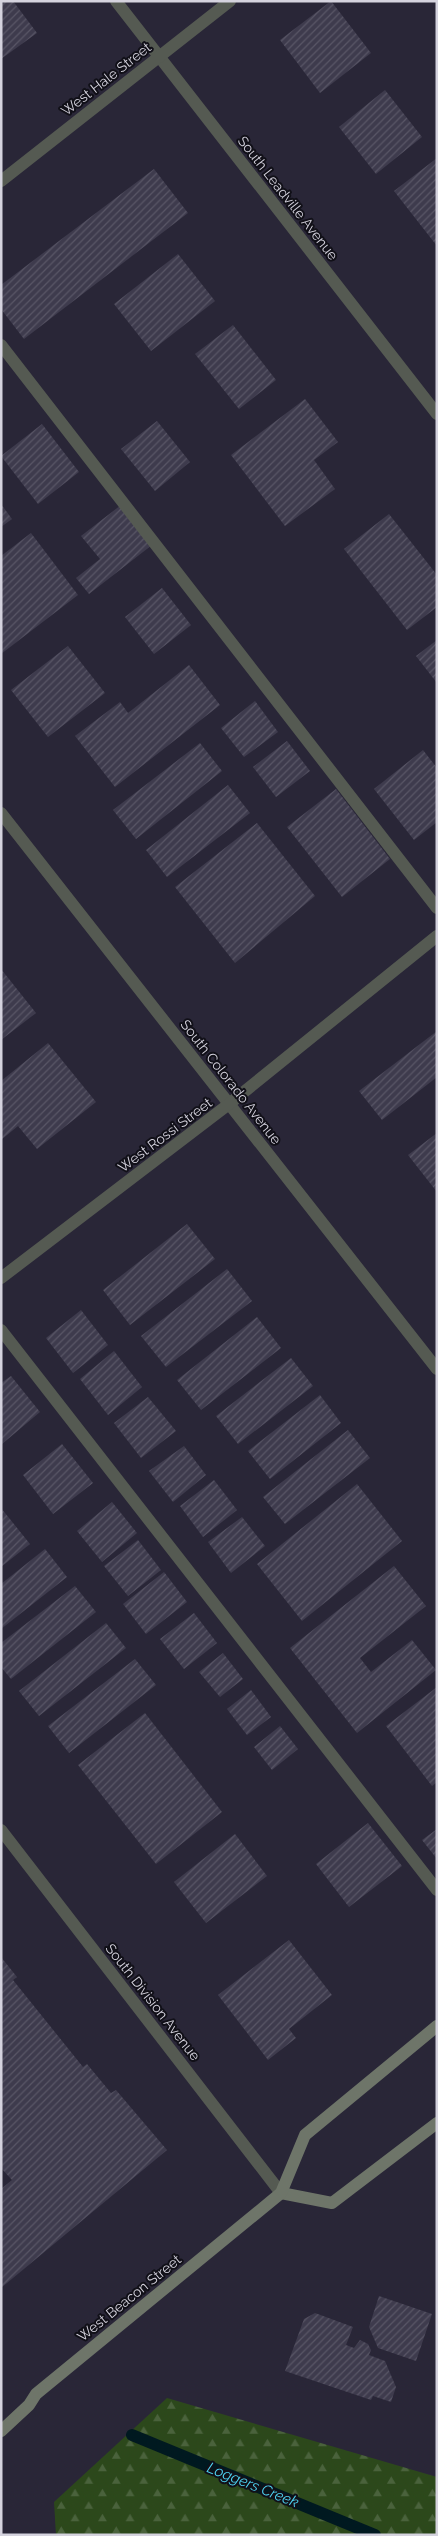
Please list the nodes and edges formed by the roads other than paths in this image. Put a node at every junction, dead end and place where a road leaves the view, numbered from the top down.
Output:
1 (116, 1) edge
2 (230, 1) edge
3 (159, 57) junction
4 (1, 181) edge
5 (1, 345) edge
6 (437, 414) edge
7 (1, 813) edge
8 (437, 908) edge
9 (437, 936) edge
10 (229, 1104) junction
11 (1, 1278) edge
12 (1, 1330) edge
13 (437, 1369) edge
14 (1, 1830) edge
15 (437, 1890) edge
16 (437, 2026) edge
17 (437, 2123) edge
18 (281, 2193) junction
19 (1, 2431) edge

1 - 3 street, South Leadville Avenue
2 - 3 street, West Hale Street
3 - 4 street, West Hale Street
3 - 6 street, South Leadville Avenue
5 - 8 street
7 - 10 street, South Colorado Avenue
9 - 10 street, West Rossi Street
10 - 11 street, West Rossi Street
10 - 13 street, South Colorado Avenue
12 - 15 street
14 - 18 street, South Division Avenue
16 - 18 street, West Beacon Street
17 - 18 street
18 - 19 street, West Beacon Street

